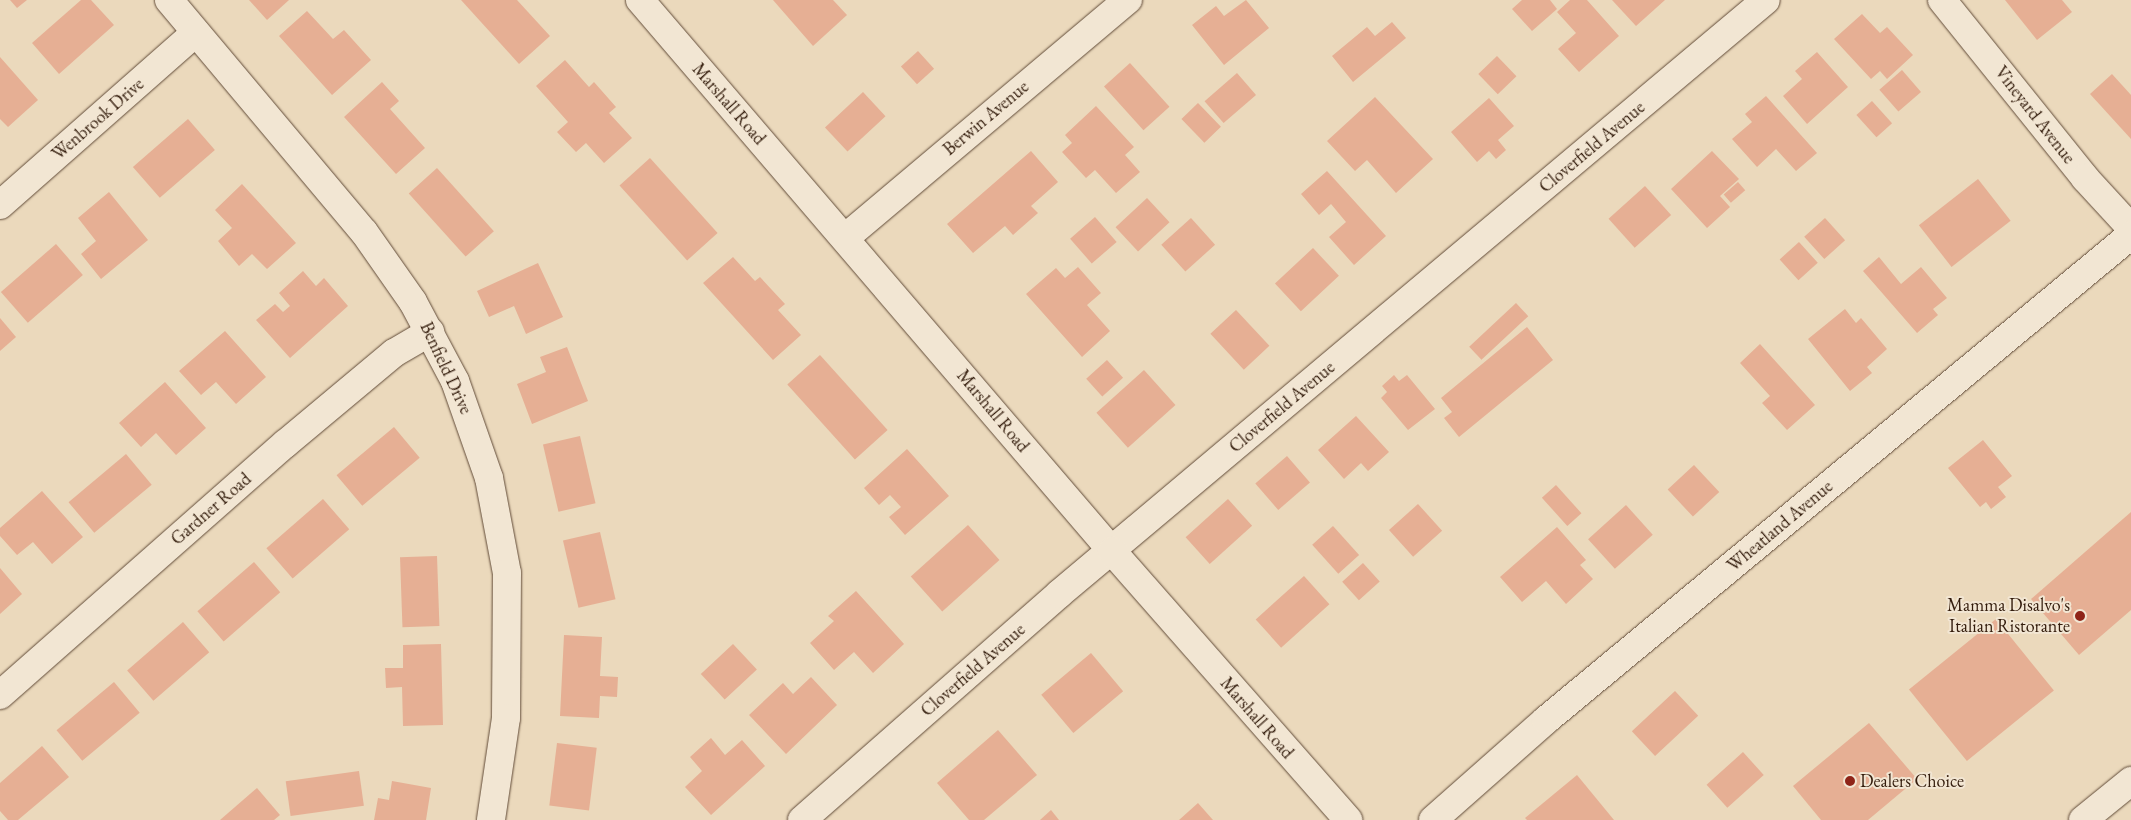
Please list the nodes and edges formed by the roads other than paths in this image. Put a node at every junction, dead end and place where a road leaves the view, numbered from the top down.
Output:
1 (169, 0) edge
2 (640, 0) edge
3 (1128, 0) edge
4 (1766, 0) edge
5 (1942, 0) edge
6 (196, 32) junction
7 (0, 205) edge
8 (2131, 228) edge
9 (2131, 235) edge
10 (845, 238) junction
11 (430, 332) junction
12 (1112, 551) junction
13 (0, 695) edge
14 (2131, 781) edge
15 (491, 820) edge
16 (802, 820) edge
17 (1348, 820) edge
18 (1432, 820) edge
19 (2083, 820) edge

1 - 6 street, Benfield Drive
2 - 10 street, Marshall Road
3 - 10 street, Berwin Avenue
4 - 12 street, Cloverfield Avenue
5 - 8 street, Vineyard Avenue
6 - 7 street, Wenbrook Drive
6 - 11 street, Benfield Drive
9 - 18 street, Wheatland Avenue
10 - 12 street, Marshall Road
11 - 13 street, Gardner Road
11 - 15 street, Benfield Drive
12 - 16 street, Cloverfield Avenue
12 - 17 street, Marshall Road
14 - 19 street

